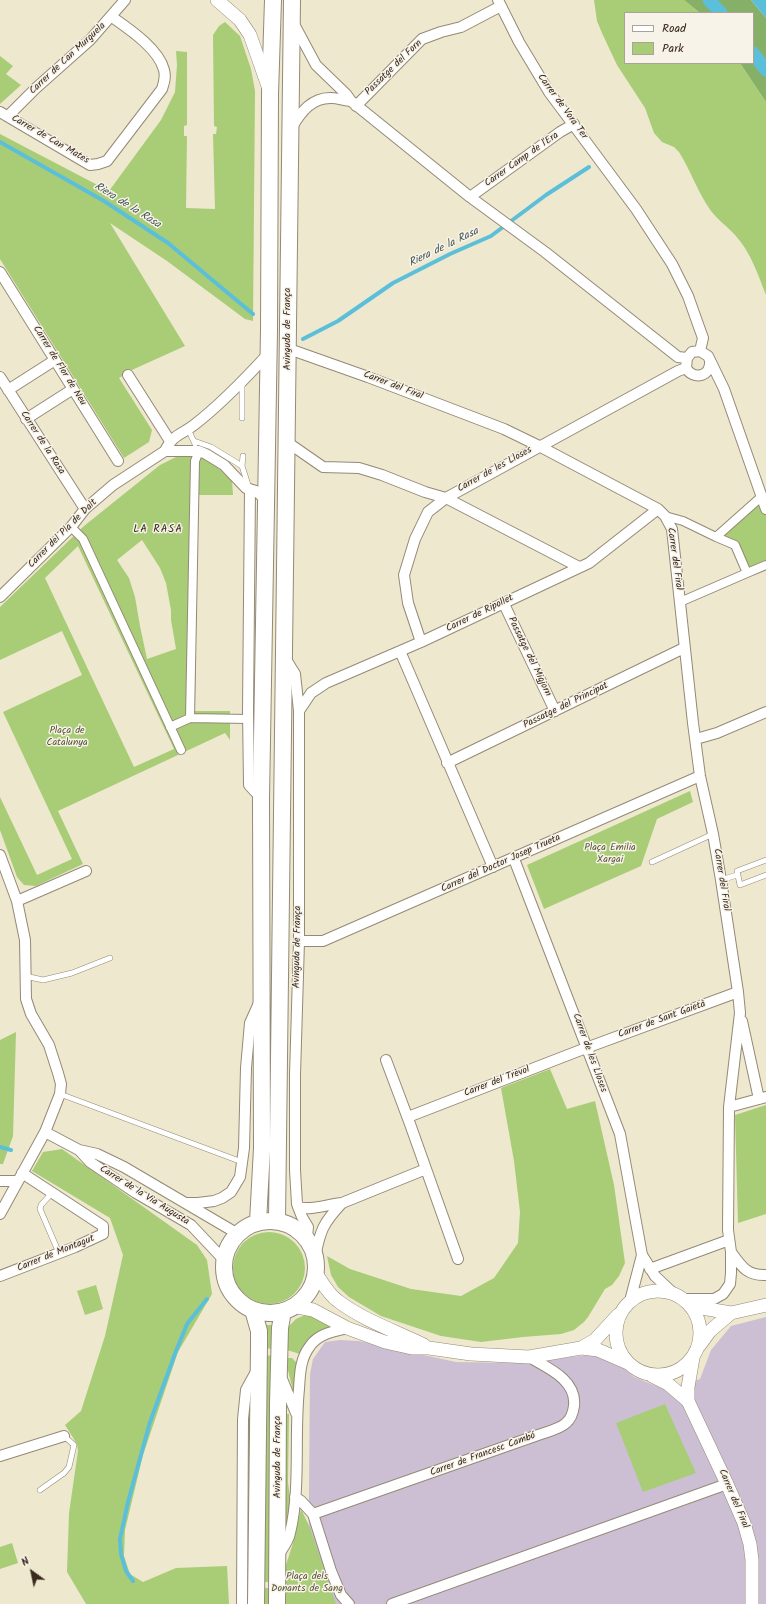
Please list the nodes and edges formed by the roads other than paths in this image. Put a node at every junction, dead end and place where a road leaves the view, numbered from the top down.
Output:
1 (125, 0) edge
2 (217, 0) edge
3 (273, 0) edge
4 (292, 0) edge
5 (499, 3) edge
6 (112, 17) junction
7 (292, 20) junction
8 (270, 94) junction
9 (354, 104) junction
10 (4, 114) edge
11 (574, 124) junction
12 (290, 130) junction
13 (470, 197) junction
14 (0, 272) edge
15 (3, 284) edge
16 (288, 350) junction
17 (700, 351) junction
18 (268, 354) junction
19 (55, 360) junction
20 (710, 361) junction
21 (687, 363) junction
22 (128, 376) dead end
23 (0, 377) edge
24 (242, 381) junction
25 (73, 389) junction
26 (8, 390) junction
27 (242, 418) dead end
28 (26, 419) junction
29 (188, 429) junction
30 (170, 441) junction
31 (194, 441) junction
32 (287, 442) junction
33 (540, 446) junction
34 (165, 451) junction
35 (198, 451) junction
36 (243, 456) dead end
37 (118, 461) dead end
38 (242, 466) junction
39 (250, 489) junction
40 (761, 497) junction
41 (446, 498) junction
42 (266, 500) junction
43 (85, 510) junction
44 (766, 510) edge
45 (662, 512) junction
46 (71, 527) junction
47 (716, 538) junction
48 (766, 565) edge
49 (578, 567) junction
50 (747, 572) junction
51 (265, 596) junction
52 (0, 597) edge
53 (503, 602) junction
54 (680, 602) junction
55 (249, 614) junction
56 (421, 642) junction
57 (684, 648) junction
58 (400, 651) junction
59 (284, 657) junction
60 (299, 711) junction
61 (555, 711) junction
62 (766, 712) edge
63 (190, 718) junction
64 (248, 719) junction
65 (170, 727) junction
66 (696, 739) junction
67 (181, 750) dead end
68 (447, 763) junction
69 (700, 776) junction
70 (261, 798) junction
71 (713, 834) junction
72 (0, 855) edge
73 (514, 859) junction
74 (766, 860) edge
75 (652, 862) dead end
76 (493, 867) junction
77 (86, 871) dead end
78 (738, 875) junction
79 (766, 875) edge
80 (721, 880) junction
81 (17, 901) junction
82 (299, 941) junction
83 (110, 958) dead end
84 (25, 976) junction
85 (738, 992) junction
86 (262, 998) junction
87 (740, 1012) junction
88 (586, 1048) junction
89 (386, 1060) dead end
90 (60, 1094) junction
91 (763, 1098) edge
92 (729, 1107) junction
93 (408, 1117) junction
94 (45, 1132) junction
95 (79, 1150) junction
96 (242, 1162) junction
97 (426, 1169) junction
98 (20, 1177) junction
99 (0, 1182) edge
100 (52, 1193) junction
101 (185, 1202) junction
102 (342, 1204) junction
103 (298, 1207) junction
104 (0, 1214) edge
105 (277, 1221) junction
106 (258, 1222) junction
107 (238, 1234) junction
108 (307, 1238) junction
109 (729, 1240) junction
110 (731, 1252) junction
111 (59, 1254) junction
112 (642, 1254) junction
113 (224, 1260) junction
114 (458, 1260) dead end
115 (315, 1264) junction
116 (650, 1269) junction
117 (766, 1275) edge
118 (0, 1276) edge
119 (682, 1299) junction
120 (766, 1305) edge
121 (626, 1306) junction
122 (288, 1309) junction
123 (253, 1310) junction
124 (731, 1314) junction
125 (348, 1328) junction
126 (429, 1348) junction
127 (581, 1348) junction
128 (695, 1352) junction
129 (529, 1357) junction
130 (628, 1363) junction
131 (259, 1367) junction
132 (279, 1371) junction
133 (650, 1375) junction
134 (688, 1401) junction
135 (296, 1412) junction
136 (64, 1436) joint
137 (0, 1456) edge
138 (727, 1484) junction
139 (40, 1490) dead end
140 (295, 1497) junction
141 (313, 1514) junction
142 (277, 1558) junction
143 (242, 1604) edge
144 (256, 1604) edge
145 (277, 1604) edge
146 (349, 1604) edge
147 (392, 1604) edge
148 (752, 1604) edge

1 - 6 street, Carrer de Can Murguela
2 - 8 street
3 - 8 main road, Avinguda de França
4 - 7 main road, Avinguda de França
5 - 9 street, Passatge del Forn
5 - 11 street, Carrer de Vora Ter
6 - 10 street, Carrer de Can Murguela
6 - 10 street, Carrer de Can Mates
7 - 9 street
7 - 12 main road, Avinguda de França
8 - 18 main road, Avinguda de França
9 - 12 street
9 - 13 street
11 - 13 street, Carrer Camp de l'Era
11 - 17 street, Carrer de Vora Ter
12 - 16 main road, Avinguda de França
13 - 21 street
14 - 15 street, Carrer de Flor de Neu
15 - 19 street, Carrer de Flor de Neu
16 - 32 main road, Avinguda de França
16 - 33 street, Carrer del Firal
17 - 20 street
17 - 21 street
18 - 24 street
18 - 42 main road, Avinguda de França
19 - 25 street, Carrer de Flor de Neu
19 - 26 street
20 - 21 street
20 - 40 street
21 - 33 street, Carrer de les Lloses
22 - 30 street
23 - 26 street, Carrer de la Rasa
24 - 27 lane
24 - 29 street
25 - 28 street
25 - 37 street, Carrer de Flor de Neu
26 - 28 street, Carrer de la Rasa
28 - 43 street, Carrer de la Rasa
29 - 30 street
29 - 31 lane
30 - 34 street
31 - 35 lane
31 - 38 lane
32 - 41 street
32 - 59 main road, Avinguda de França
33 - 41 street, Carrer de les Lloses
33 - 45 street, Carrer del Firal
34 - 35 street
34 - 43 street, Carrer del Pla de Dalt
35 - 39 street
35 - 63 street
36 - 38 lane
38 - 39 lane
39 - 42 street
39 - 55 street
40 - 44 street
40 - 47 street
41 - 49 street
41 - 56 street, Carrer de les Lloses
42 - 51 main road, Avinguda de França
43 - 46 street, Carrer del Pla de Dalt
45 - 47 street
45 - 49 street, Carrer de Ripollet
45 - 54 street, Carrer del Firal
46 - 52 street, Carrer del Pla de Dalt
46 - 65 street
47 - 50 street
48 - 50 street
49 - 53 street, Carrer de Ripollet
50 - 54 street
51 - 55 street
51 - 70 main road, Avinguda de França
53 - 56 street, Carrer de Ripollet
53 - 61 street, Passatge del Migjorn
54 - 57 street, Carrer del Firal
55 - 64 street
56 - 58 street, Carrer de Ripollet
57 - 61 street, Passatge del Principat
57 - 66 street, Carrer del Firal
58 - 60 street, Carrer de Ripollet
58 - 68 street
59 - 60 street, Avinguda de França
59 - 105 main road, Avinguda de França
60 - 82 street, Avinguda de França
61 - 68 street, Passatge del Principat
62 - 66 street
63 - 64 street
63 - 65 street
64 - 70 street
65 - 67 street
66 - 69 street, Carrer del Firal
68 - 76 street
69 - 71 street, Carrer del Firal
69 - 73 street, Carrer del Doctor Josep Trueta
70 - 86 main road, Avinguda de França
71 - 75 lane
71 - 80 street, Carrer del Firal
72 - 81 street
73 - 76 street, Carrer del Doctor Josep Trueta
73 - 88 street, Carrer de les Lloses
74 - 78 lane
76 - 82 street, Carrer del Doctor Josep Trueta
77 - 81 street
78 - 79 lane
78 - 80 lane
80 - 85 street, Carrer del Firal
81 - 84 street
82 - 103 street, Avinguda de França
83 - 84 lane
84 - 90 street
85 - 87 street, Carrer del Firal
85 - 88 street, Carrer de Sant Gaietà
86 - 96 street, Avinguda de França
86 - 106 main road, Avinguda de França
87 - 91 street, Carrer del Firal
87 - 92 street, Carrer del Firal
88 - 93 street, Carrer del Trèvol
88 - 112 street, Carrer de les Lloses
89 - 93 street
90 - 94 street
90 - 96 lane
91 - 92 street
92 - 109 street, Carrer del Firal
93 - 97 street
94 - 95 street, Carrer de la Via Augusta
94 - 98 street
95 - 101 street, Carrer de la Via Augusta
95 - 113 street, Carrer de la Via Augusta
96 - 101 street, Avinguda de França
97 - 102 street
97 - 114 street
98 - 99 street
98 - 100 street, Carrer de Montagut
98 - 104 street
100 - 111 lane
100 - 111 street, Carrer de Montagut
101 - 107 street, Carrer de la Via Augusta
102 - 103 street
102 - 115 street
103 - 108 street, Avinguda de França
105 - 106 main road
105 - 108 main road
106 - 107 main road
107 - 113 main road
108 - 115 main road
109 - 110 street, Carrer del Firal
109 - 116 street
110 - 117 street
110 - 119 street, Carrer del Firal
111 - 118 street, Carrer de Montagut
112 - 116 street, Carrer de les Lloses
112 - 121 street, Carrer de les Lloses
113 - 123 main road
115 - 122 main road
115 - 126 street
116 - 119 street, Carrer de les Lloses
119 - 121 street
119 - 124 street
119 - 128 street
120 - 124 street
121 - 127 street
121 - 130 street
122 - 123 main road
122 - 125 street
122 - 132 main road, Avinguda de França
123 - 131 main road, Avinguda de França
124 - 128 street
125 - 126 street
125 - 135 street
126 - 129 street
127 - 129 street
127 - 130 street
128 - 133 street
128 - 134 street
129 - 141 street, Carrer de Francesc Cambó
130 - 133 street
131 - 143 street
131 - 144 main road, Avinguda de França
132 - 135 street
132 - 142 main road, Avinguda de França
133 - 134 street, Carrer del Firal
134 - 138 street, Carrer del Firal
135 - 140 street
136 - 137 street
136 - 139 lane
138 - 147 street
138 - 148 street, Carrer del Firal
140 - 141 street
140 - 142 street
141 - 146 street
142 - 145 main road, Avinguda de França

